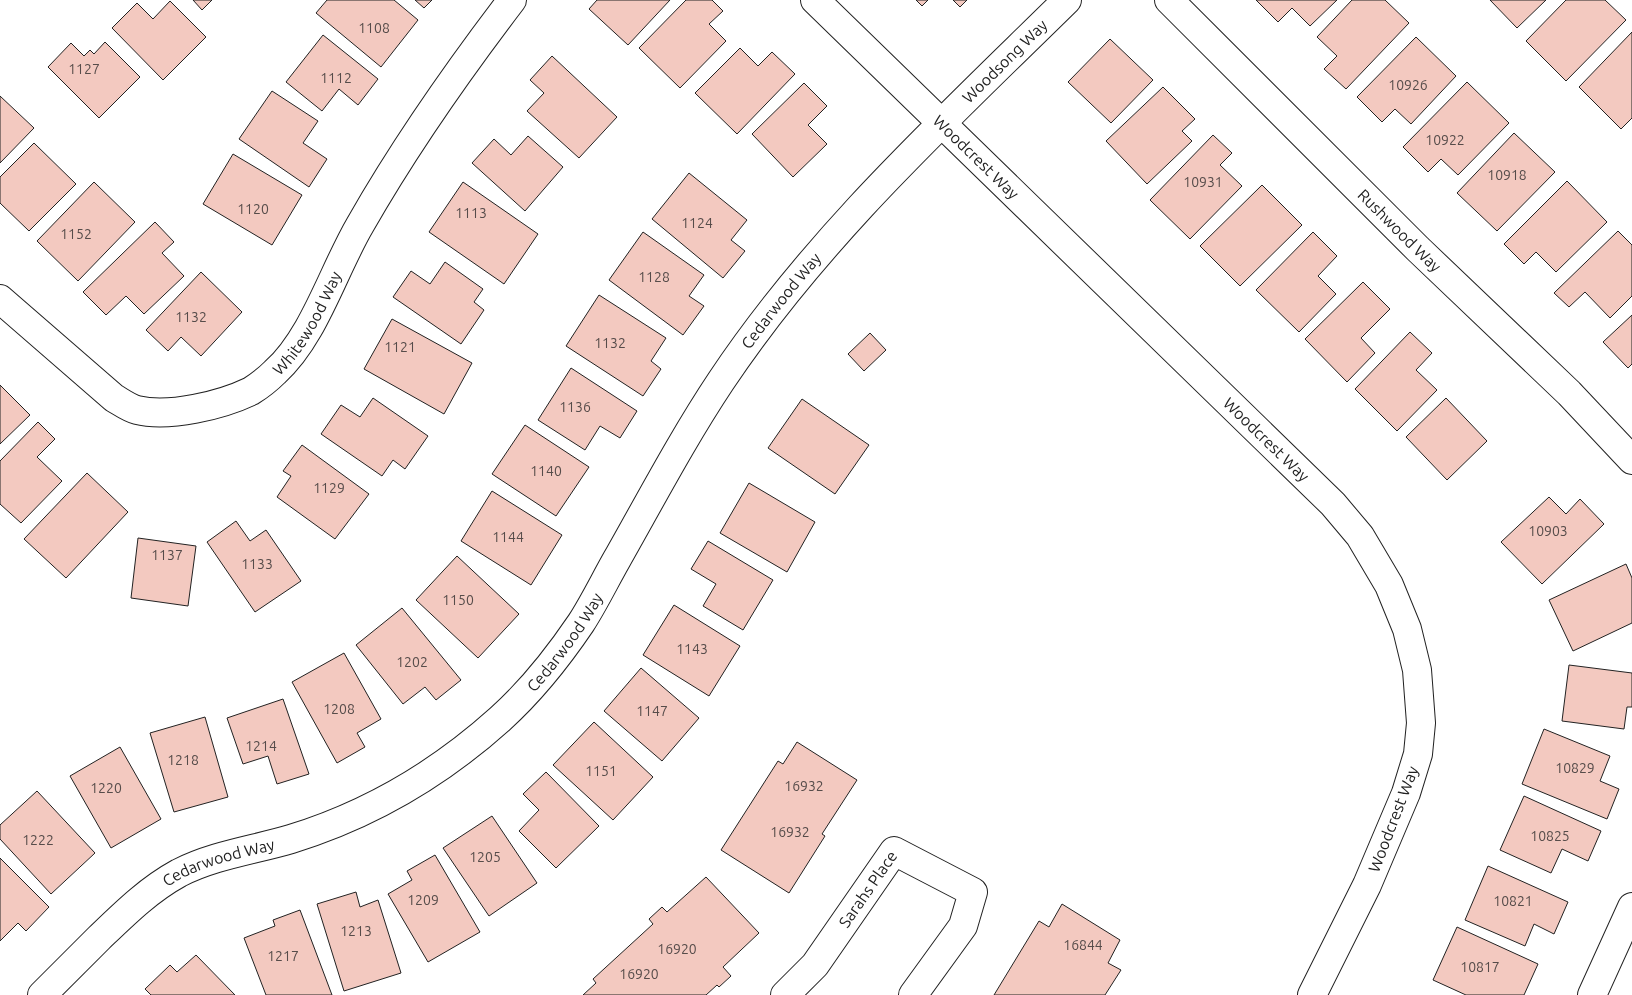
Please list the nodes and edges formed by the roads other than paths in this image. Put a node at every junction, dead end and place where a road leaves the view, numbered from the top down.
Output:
1 (512, 0) edge
2 (815, 0) edge
3 (1067, 0) edge
4 (1169, 0) edge
5 (942, 123) junction
6 (0, 299) edge
7 (1632, 460) edge
8 (1632, 906) edge
9 (42, 995) edge
10 (785, 995) edge
11 (913, 995) edge
12 (1312, 995) edge
13 (1592, 995) edge

1 - 6 street, Whitewood Way
2 - 5 street, Woodcrest Way
3 - 5 street, Woodsong Way
4 - 7 street, Rushwood Way
5 - 9 street, Cedarwood Way
5 - 12 street, Woodcrest Way
8 - 13 street
10 - 11 street, Sarahs Place

